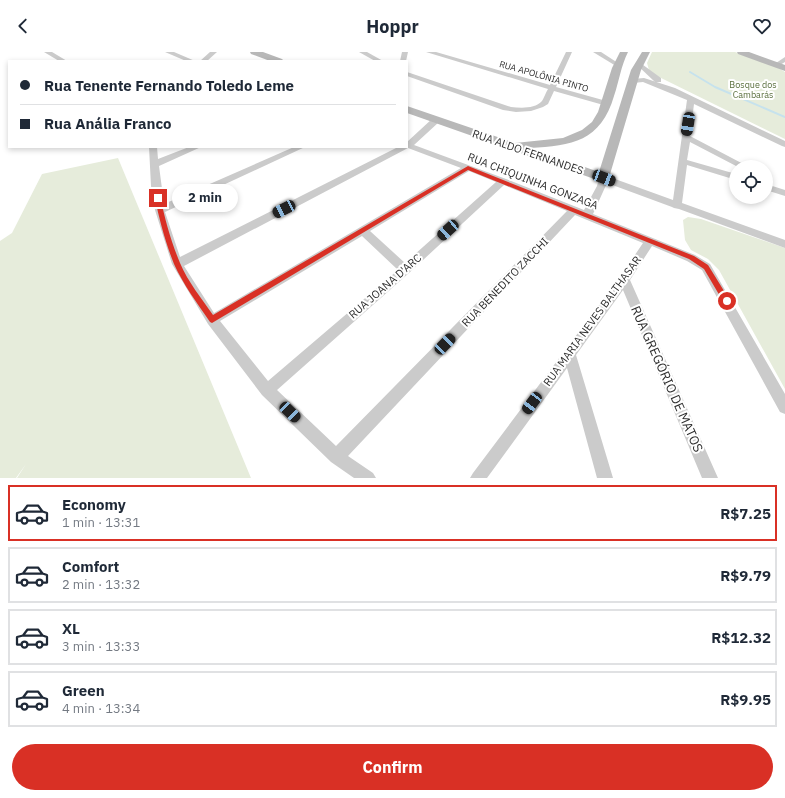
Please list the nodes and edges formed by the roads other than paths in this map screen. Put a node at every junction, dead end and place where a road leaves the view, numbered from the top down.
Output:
1 (47, 52) edge
2 (168, 52) edge
3 (214, 52) edge
4 (254, 52) edge
5 (362, 52) edge
6 (429, 52) edge
7 (458, 52) edge
8 (569, 52) edge
9 (596, 52) edge
10 (624, 52) edge
11 (646, 52) edge
12 (741, 52) edge
13 (62, 60) edge
14 (189, 60) edge
15 (205, 60) edge
16 (276, 60) edge
17 (378, 60) edge
18 (458, 60) junction
19 (639, 64) junction
20 (783, 64) edge
21 (618, 66) junction
22 (408, 74) edge
23 (633, 80) junction
24 (552, 88) junction
25 (672, 90) junction
26 (691, 99) junction
27 (607, 104) junction
28 (408, 109) edge
29 (436, 120) junction
30 (598, 123) junction
31 (618, 127) junction
32 (588, 132) junction
33 (686, 137) junction
34 (614, 140) junction
35 (785, 144) edge
36 (408, 145) edge
37 (509, 145) junction
38 (408, 146) edge
39 (153, 148) edge
40 (194, 148) edge
41 (299, 148) edge
42 (403, 148) edge
43 (731, 160) edge
44 (682, 161) junction
45 (154, 164) junction
46 (468, 168) junction
47 (729, 175) edge
48 (604, 178) junction
49 (503, 181) junction
50 (773, 189) edge
51 (785, 193) edge
52 (677, 206) junction
53 (160, 210) junction
54 (574, 210) junction
55 (587, 215) junction
56 (362, 230) junction
57 (650, 241) junction
58 (785, 244) edge
59 (177, 264) junction
60 (405, 270) junction
61 (624, 280) junction
62 (212, 320) junction
63 (569, 354) junction
64 (267, 390) junction
65 (785, 407) edge
66 (336, 457) junction
67 (368, 478) edge
68 (478, 478) edge
69 (605, 478) edge
70 (710, 478) edge

1 - 13 street
2 - 14 street
3 - 15 street
4 - 16 street
5 - 17 street
6 - 18 street, RUA APOLÔNIA PINTO
7 - 18 street
8 - 24 street
9 - 21 street
10 - 21 street
11 - 19 street
12 - 20 street
18 - 24 street, RUA APOLÔNIA PINTO
19 - 23 street
19 - 25 street
21 - 27 street
22 - 24 street
23 - 25 street
23 - 31 street
24 - 27 street, RUA APOLÔNIA PINTO
25 - 26 street
26 - 33 street
26 - 35 street
27 - 30 street
28 - 29 street, RUA ALDO FERNANDES
29 - 36 street
29 - 37 street, RUA ALDO FERNANDES
30 - 31 street
30 - 32 street
31 - 34 street
32 - 34 street
32 - 37 street
33 - 43 street
33 - 44 street
34 - 48 street
37 - 48 street, RUA ALDO FERNANDES
38 - 46 street, RUA CHIQUINHA GONZAGA
39 - 45 street
40 - 45 street
41 - 53 street
42 - 59 street
44 - 47 street
44 - 52 street
45 - 53 street
46 - 49 street, RUA CHIQUINHA GONZAGA
46 - 56 street
48 - 52 street, RUA ALDO FERNANDES
48 - 55 street
49 - 54 street, RUA CHIQUINHA GONZAGA
49 - 60 street, RUA JOANA D'ARC
50 - 51 street
52 - 58 street, RUA ALDO FERNANDES
53 - 59 street
54 - 55 street, RUA CHIQUINHA GONZAGA
54 - 66 street, RUA BENEDITO ZACCHI
55 - 57 street, RUA CHIQUINHA GONZAGA
56 - 60 street
56 - 62 street
57 - 61 street, RUA MARIA NEVES BALTHASAR
57 - 65 street, RUA CHIQUINHA GONZAGA
59 - 62 street
60 - 64 street, RUA JOANA D'ARC
61 - 63 street, RUA MARIA NEVES BALTHASAR
61 - 70 street, RUA GREGÓRIO DE MATOS
62 - 64 street
63 - 68 street, RUA MARIA NEVES BALTHASAR
63 - 69 street
64 - 66 street
66 - 67 street

